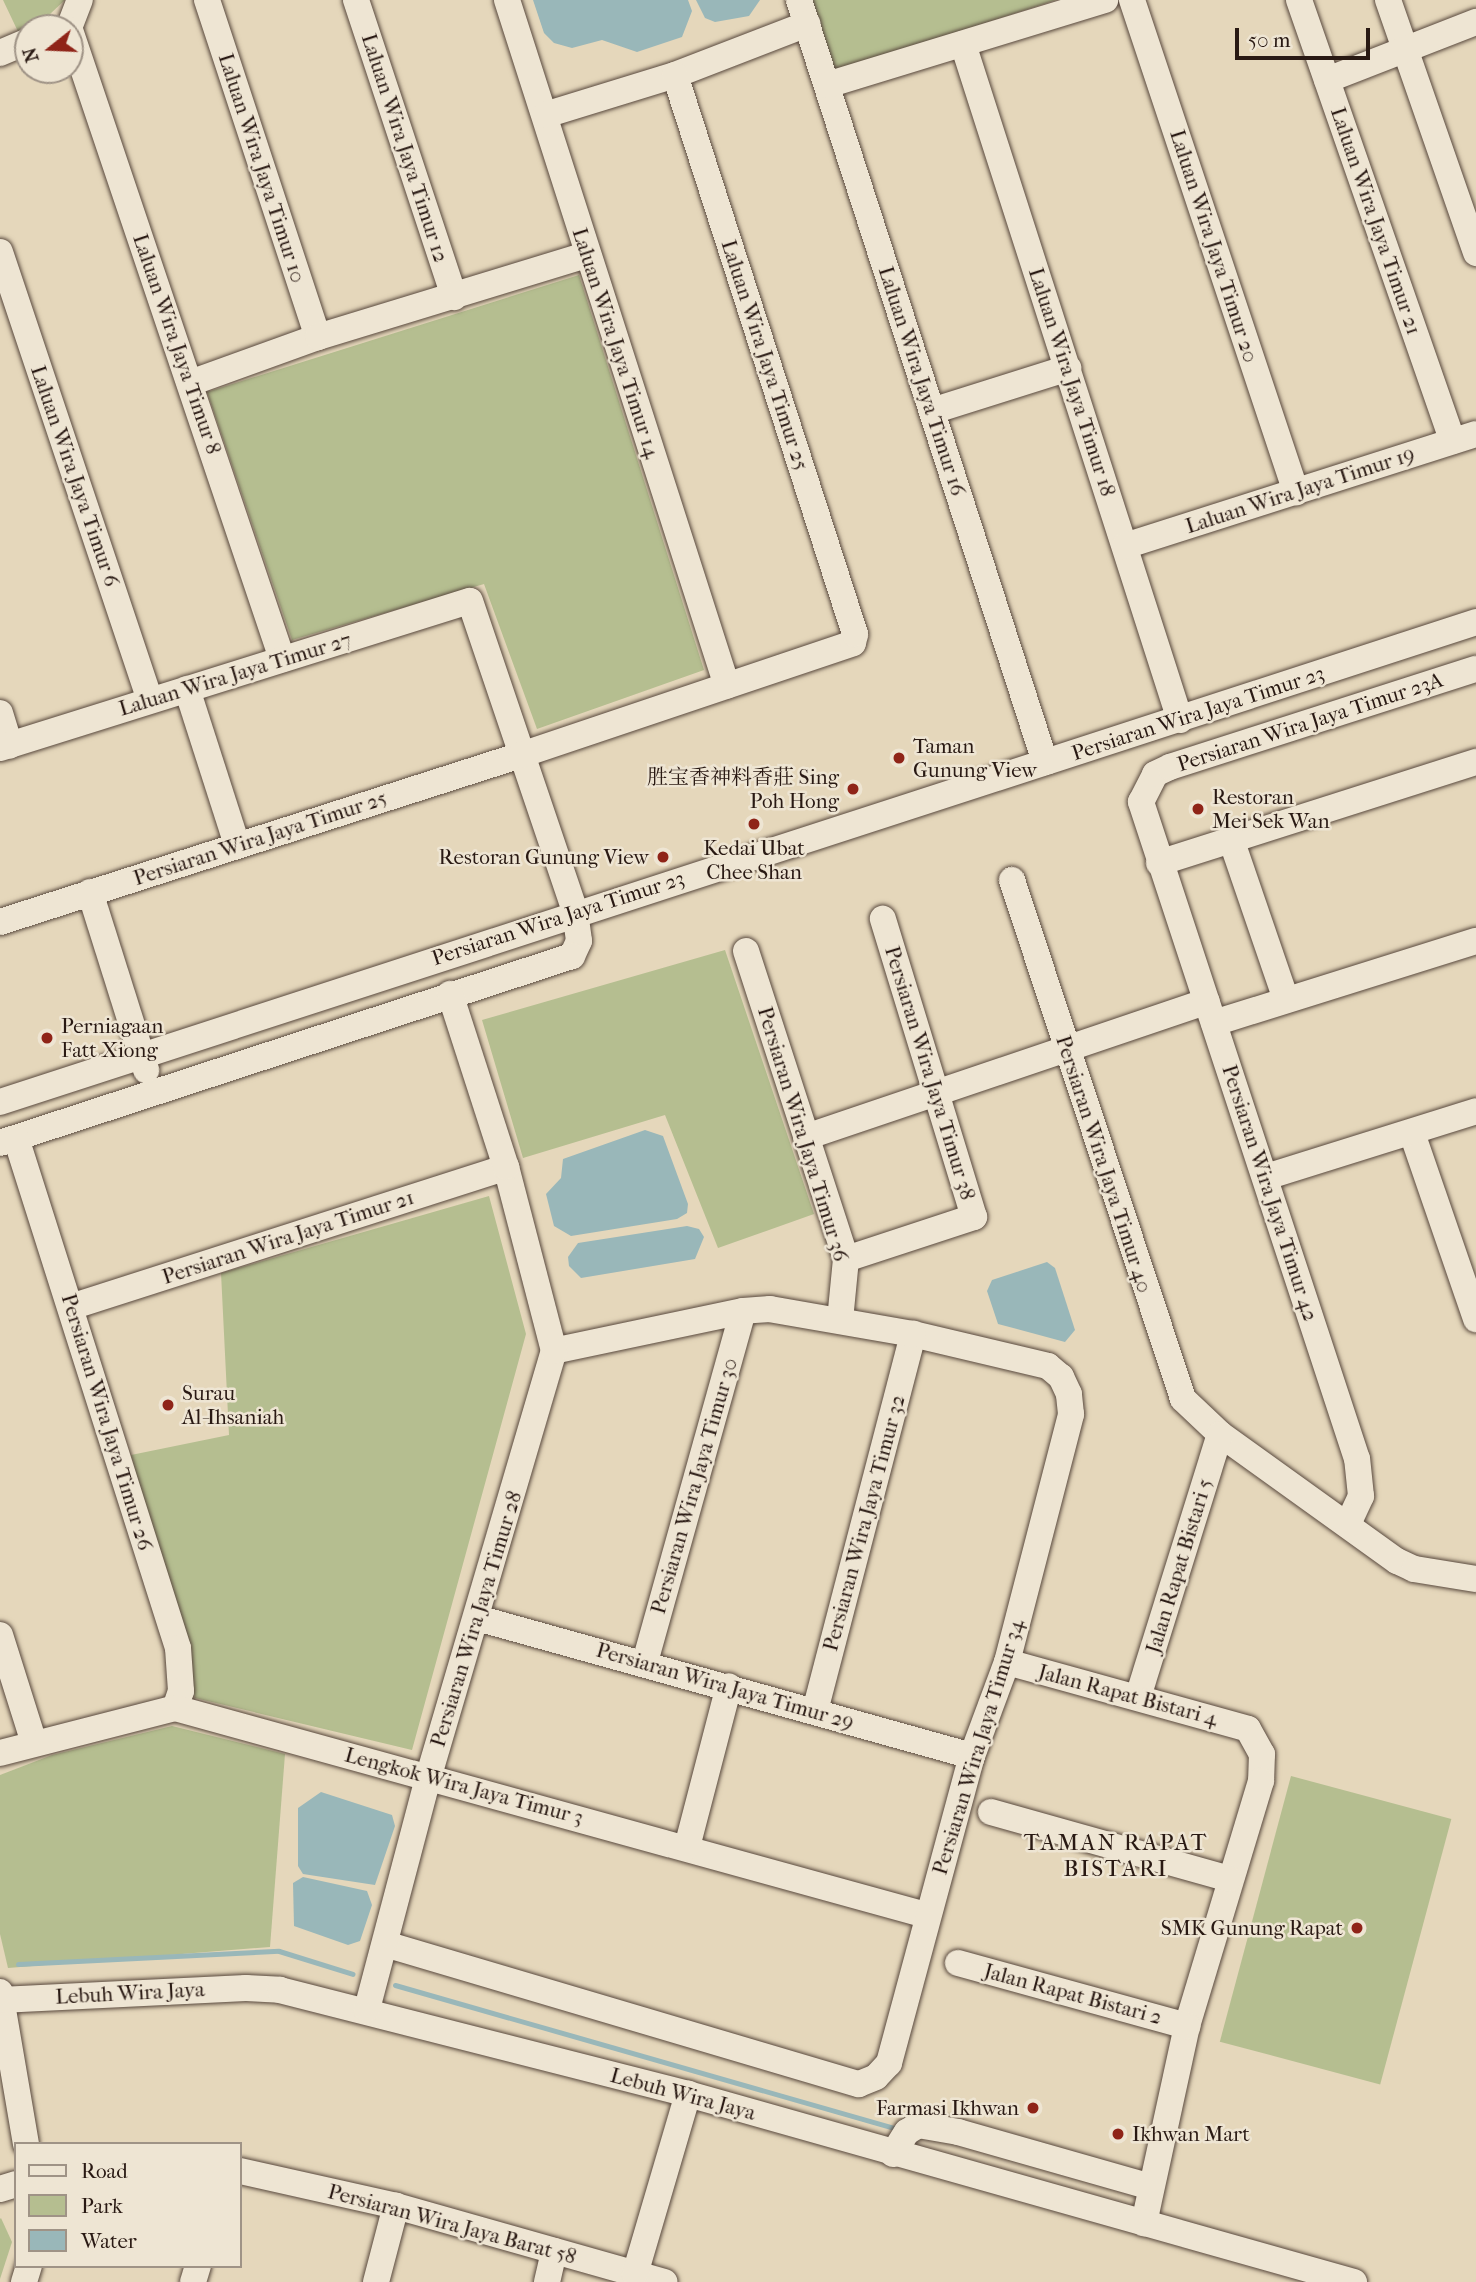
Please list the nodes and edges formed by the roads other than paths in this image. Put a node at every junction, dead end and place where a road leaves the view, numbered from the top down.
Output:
1 (207, 0) edge
2 (356, 0) edge
3 (507, 0) edge
4 (1105, 0) edge
5 (1132, 0) edge
6 (1299, 0) edge
7 (1388, 0) edge
8 (803, 12) edge
9 (1476, 22) edge
10 (963, 44) junction
11 (1406, 49) junction
12 (675, 75) junction
13 (84, 77) edge
14 (1327, 80) junction
15 (827, 85) junction
16 (545, 115) junction
17 (0, 252) edge
18 (1476, 253) edge
19 (587, 255) junction
20 (454, 297) junction
21 (318, 337) junction
22 (1068, 368) junction
23 (190, 383) junction
24 (932, 411) junction
25 (1464, 438) edge
26 (1296, 492) junction
27 (1125, 546) junction
28 (1476, 622) edge
29 (855, 634) joint
30 (282, 659) junction
31 (1476, 669) edge
32 (727, 686) junction
33 (187, 689) junction
34 (150, 701) junction
35 (0, 713) edge
36 (1180, 719) junction
37 (5, 746) edge
38 (521, 755) junction
39 (1045, 762) junction
40 (1476, 762) edge
41 (1231, 839) junction
42 (237, 845) junction
43 (1159, 863) junction
44 (1012, 880) dead end
45 (90, 892) junction
46 (575, 912) junction
47 (883, 919) dead end
48 (0, 922) edge
49 (1476, 941) edge
50 (746, 951) dead end
51 (450, 995) junction
52 (1286, 1000) junction
53 (1210, 1012) junction
54 (1066, 1046) junction
55 (141, 1055) junction
56 (154, 1092) junction
57 (936, 1092) junction
58 (0, 1101) edge
59 (1476, 1111) edge
60 (1412, 1133) junction
61 (806, 1137) junction
62 (8, 1141) edge
63 (506, 1167) junction
64 (1266, 1177) junction
65 (846, 1259) junction
66 (71, 1307) junction
67 (743, 1311) junction
68 (1476, 1319) edge
69 (840, 1320) junction
70 (913, 1334) junction
71 (554, 1351) junction
72 (1220, 1434) junction
73 (1348, 1524) junction
74 (1476, 1579) edge
75 (477, 1618) junction
76 (0, 1635) edge
77 (645, 1662) junction
78 (1007, 1662) junction
79 (729, 1686) junction
80 (1139, 1697) junction
81 (175, 1708) junction
82 (815, 1712) junction
83 (34, 1743) junction
84 (0, 1753) edge
85 (972, 1756) junction
86 (429, 1775) junction
87 (991, 1812) dead end
88 (687, 1847) junction
89 (1230, 1879) junction
90 (926, 1915) junction
91 (385, 1944) junction
92 (958, 1963) dead end
93 (1, 1997) edge
94 (367, 2009) junction
95 (1187, 2026) junction
96 (688, 2094) junction
97 (26, 2142) edge
98 (893, 2154) junction
99 (242, 2171) edge
100 (1149, 2186) junction
101 (396, 2206) junction
102 (1144, 2223) junction
103 (554, 2251) junction
104 (635, 2274) junction
105 (376, 2282) edge
106 (547, 2282) edge
107 (664, 2282) edge
108 (1354, 2282) edge

1 - 21 street, Laluan Wira Jaya Timur 10
2 - 20 street, Laluan Wira Jaya Timur 12
3 - 16 street, Laluan Wira Jaya Timur 14
4 - 10 street
5 - 26 street, Laluan Wira Jaya Timur 20
6 - 14 street, Laluan Wira Jaya Timur 21
7 - 11 street
8 - 12 street
8 - 15 street, Laluan Wira Jaya Timur 16
9 - 11 street
10 - 15 street
10 - 22 street, Laluan Wira Jaya Timur 18
11 - 14 street
11 - 18 street
12 - 16 street
12 - 29 street, Laluan Wira Jaya Timur 25
13 - 23 street, Laluan Wira Jaya Timur 8
14 - 25 street, Laluan Wira Jaya Timur 21
15 - 24 street, Laluan Wira Jaya Timur 16
16 - 19 street, Laluan Wira Jaya Timur 14
17 - 34 street, Laluan Wira Jaya Timur 6
19 - 20 street
19 - 32 street, Laluan Wira Jaya Timur 14
20 - 21 street
21 - 23 street
22 - 24 street
22 - 27 street, Laluan Wira Jaya Timur 18
23 - 30 street, Laluan Wira Jaya Timur 8
24 - 39 street, Laluan Wira Jaya Timur 16
25 - 26 street, Laluan Wira Jaya Timur 19
26 - 27 street, Laluan Wira Jaya Timur 19
27 - 36 street, Laluan Wira Jaya Timur 18
28 - 36 street, Persiaran Wira Jaya Timur 23
29 - 32 street, Persiaran Wira Jaya Timur 25
30 - 33 street, Laluan Wira Jaya Timur 27
30 - 38 street, Laluan Wira Jaya Timur 27
31 - 43 street, Persiaran Wira Jaya Timur 23A
32 - 38 street, Persiaran Wira Jaya Timur 25
33 - 34 street, Laluan Wira Jaya Timur 27
33 - 42 street
34 - 37 street, Laluan Wira Jaya Timur 27
35 - 37 street
36 - 39 street, Persiaran Wira Jaya Timur 23
38 - 42 street, Persiaran Wira Jaya Timur 25
38 - 46 street
39 - 46 street, Persiaran Wira Jaya Timur 23
40 - 41 street
41 - 43 street
41 - 52 street
42 - 45 street, Persiaran Wira Jaya Timur 25
43 - 53 street, Persiaran Wira Jaya Timur 42
44 - 54 street, Persiaran Wira Jaya Timur 40
45 - 48 street, Persiaran Wira Jaya Timur 25
45 - 55 street
46 - 51 street, Persiaran Wira Jaya Timur 23
46 - 55 street, Persiaran Wira Jaya Timur 23
47 - 57 street, Persiaran Wira Jaya Timur 38
49 - 52 street
50 - 61 street, Persiaran Wira Jaya Timur 36
51 - 56 street, Persiaran Wira Jaya Timur 23
51 - 63 street
52 - 53 street
53 - 54 street
53 - 64 street, Persiaran Wira Jaya Timur 42
54 - 57 street
54 - 72 street, Persiaran Wira Jaya Timur 40
55 - 56 street
55 - 58 street, Persiaran Wira Jaya Timur 23
56 - 62 street, Persiaran Wira Jaya Timur 23
57 - 61 street
57 - 65 street, Persiaran Wira Jaya Timur 38
59 - 60 street
60 - 64 street
60 - 68 street
61 - 65 street, Persiaran Wira Jaya Timur 36
62 - 66 street, Persiaran Wira Jaya Timur 26
63 - 66 street, Persiaran Wira Jaya Timur 21
63 - 71 street
64 - 73 street, Persiaran Wira Jaya Timur 42
65 - 69 street, Persiaran Wira Jaya Timur 36
66 - 81 street, Persiaran Wira Jaya Timur 26
67 - 69 street
67 - 71 street
67 - 77 street, Persiaran Wira Jaya Timur 30
69 - 70 street
70 - 78 street, Persiaran Wira Jaya Timur 34
70 - 82 street, Persiaran Wira Jaya Timur 32
71 - 75 street, Persiaran Wira Jaya Timur 28
72 - 73 street, Persiaran Wira Jaya Timur 40
72 - 80 street, Jalan Rapat Bistari 5
73 - 74 street, Persiaran Wira Jaya Timur 40
75 - 77 street, Persiaran Wira Jaya Timur 29
75 - 86 street, Persiaran Wira Jaya Timur 28
76 - 83 street
77 - 79 street, Persiaran Wira Jaya Timur 29
78 - 80 street, Jalan Rapat Bistari 4
78 - 85 street, Persiaran Wira Jaya Timur 34
79 - 82 street, Persiaran Wira Jaya Timur 29
79 - 88 street
80 - 89 street, Jalan Rapat Bistari 4
81 - 83 street, Lengkok Wira Jaya Timur 3
81 - 86 street, Lengkok Wira Jaya Timur 3
82 - 85 street, Persiaran Wira Jaya Timur 29
83 - 84 street, Lengkok Wira Jaya Timur 3
85 - 90 street, Persiaran Wira Jaya Timur 34
86 - 88 street, Lengkok Wira Jaya Timur 3
86 - 91 street, Persiaran Wira Jaya Timur 28
87 - 89 street
88 - 90 street, Lengkok Wira Jaya Timur 3
89 - 95 street
90 - 91 street, Persiaran Wira Jaya Timur 34
91 - 94 street, Persiaran Wira Jaya Timur 28
92 - 95 street, Jalan Rapat Bistari 2
93 - 94 street, Lebuh Wira Jaya
93 - 97 street
94 - 96 street, Lebuh Wira Jaya
95 - 100 street
96 - 98 street, Lebuh Wira Jaya
96 - 104 street
98 - 100 street
98 - 102 street, Lebuh Wira Jaya
99 - 101 street, Persiaran Wira Jaya Barat 58
100 - 102 street
101 - 103 street, Persiaran Wira Jaya Barat 58
101 - 105 street
102 - 108 street, Lebuh Wira Jaya
103 - 104 street, Persiaran Wira Jaya Barat 58
103 - 106 street
104 - 107 street, Persiaran Wira Jaya Barat 58

